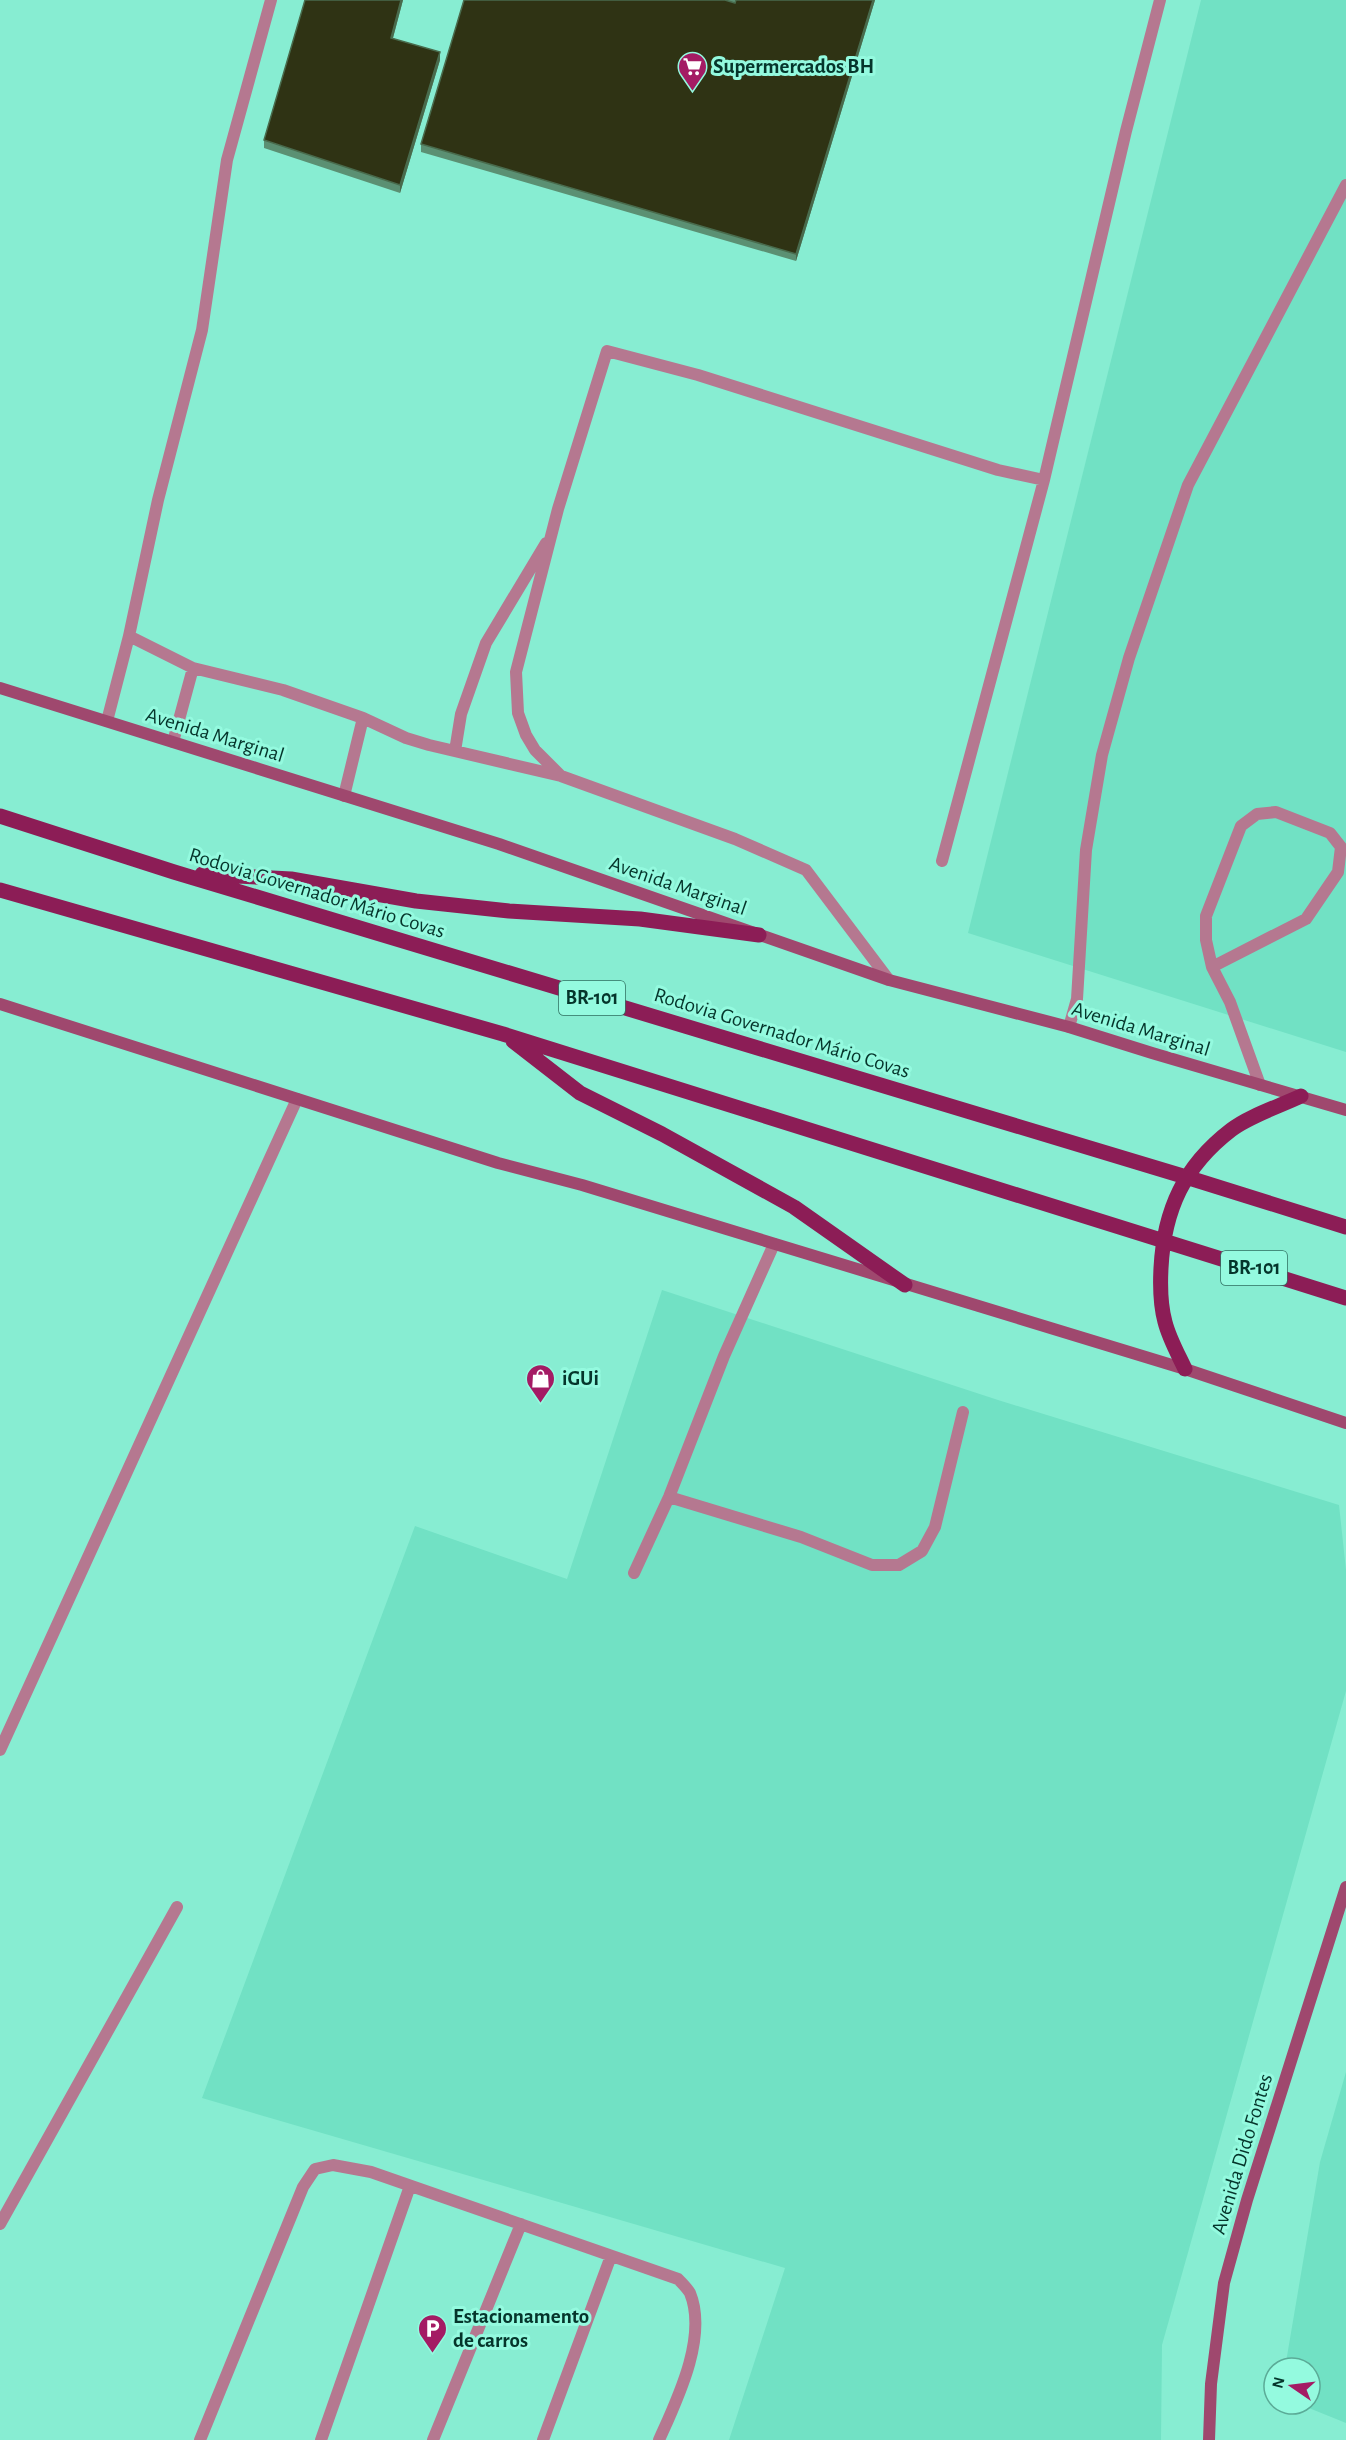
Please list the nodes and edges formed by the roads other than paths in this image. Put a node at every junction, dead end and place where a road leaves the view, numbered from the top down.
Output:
1 (271, 0) edge
2 (1160, 0) edge
3 (1346, 185) edge
4 (1044, 480) junction
5 (554, 531) junction
6 (129, 636) junction
7 (193, 668) junction
8 (0, 688) edge
9 (363, 718) junction
10 (107, 721) junction
11 (173, 742) junction
12 (455, 751) junction
13 (561, 776) junction
14 (344, 796) junction
15 (0, 816) edge
16 (942, 861) dead end
17 (174, 872) junction
18 (0, 890) edge
19 (759, 935) junction
20 (1212, 967) junction
21 (889, 980) junction
22 (0, 1004) edge
23 (1069, 1027) junction
24 (503, 1034) junction
25 (1260, 1085) junction
26 (1301, 1096) junction
27 (297, 1099) junction
28 (1346, 1110) edge
29 (1186, 1177) junction
30 (1346, 1227) edge
31 (1162, 1239) junction
32 (774, 1244) junction
33 (905, 1285) junction
34 (1346, 1298) edge
35 (1185, 1369) junction
36 (963, 1412) dead end
37 (1346, 1423) edge
38 (669, 1497) junction
39 (634, 1573) dead end
40 (0, 1750) edge
41 (1346, 1887) edge
42 (177, 1907) dead end
43 (410, 2186) junction
44 (0, 2224) edge
45 (521, 2224) junction
46 (611, 2256) junction
47 (200, 2440) edge
48 (321, 2440) edge
49 (433, 2440) edge
50 (543, 2440) edge
51 (659, 2440) edge
52 (1209, 2440) edge

1 - 6 lane
2 - 4 lane
3 - 23 lane
4 - 5 lane
4 - 16 lane
5 - 12 lane
5 - 13 lane
6 - 7 lane
6 - 10 lane
7 - 9 lane
7 - 11 lane
8 - 10 street, Avenida Marginal
9 - 12 lane
9 - 14 lane
10 - 11 street, Avenida Marginal
11 - 14 street, Avenida Marginal
12 - 13 lane
13 - 21 lane
14 - 19 street, Avenida Marginal
15 - 17 main road, Rodovia Governador Mário Covas / BR-101
17 - 19 main road
17 - 29 main road, Rodovia Governador Mário Covas / BR-101
18 - 24 main road, BR-101
19 - 21 street, Avenida Marginal
20 - 20 lane
20 - 25 lane
21 - 23 street, Avenida Marginal
22 - 27 street
23 - 25 street, Avenida Marginal
24 - 31 main road, BR-101
24 - 33 main road
25 - 26 street, Avenida Marginal
26 - 28 street, Avenida Marginal
26 - 29 main road
27 - 32 street
27 - 40 lane
29 - 30 main road, Rodovia Governador Mário Covas / BR-101
29 - 31 main road
31 - 34 main road, BR-101
31 - 35 main road
32 - 33 street
32 - 38 lane
33 - 35 street
35 - 37 street
36 - 38 lane
38 - 39 lane
41 - 52 street, Avenida Dido Fontes
42 - 44 lane
43 - 45 lane
43 - 47 lane
43 - 48 lane
45 - 46 lane
45 - 49 lane
46 - 50 lane
46 - 51 lane

